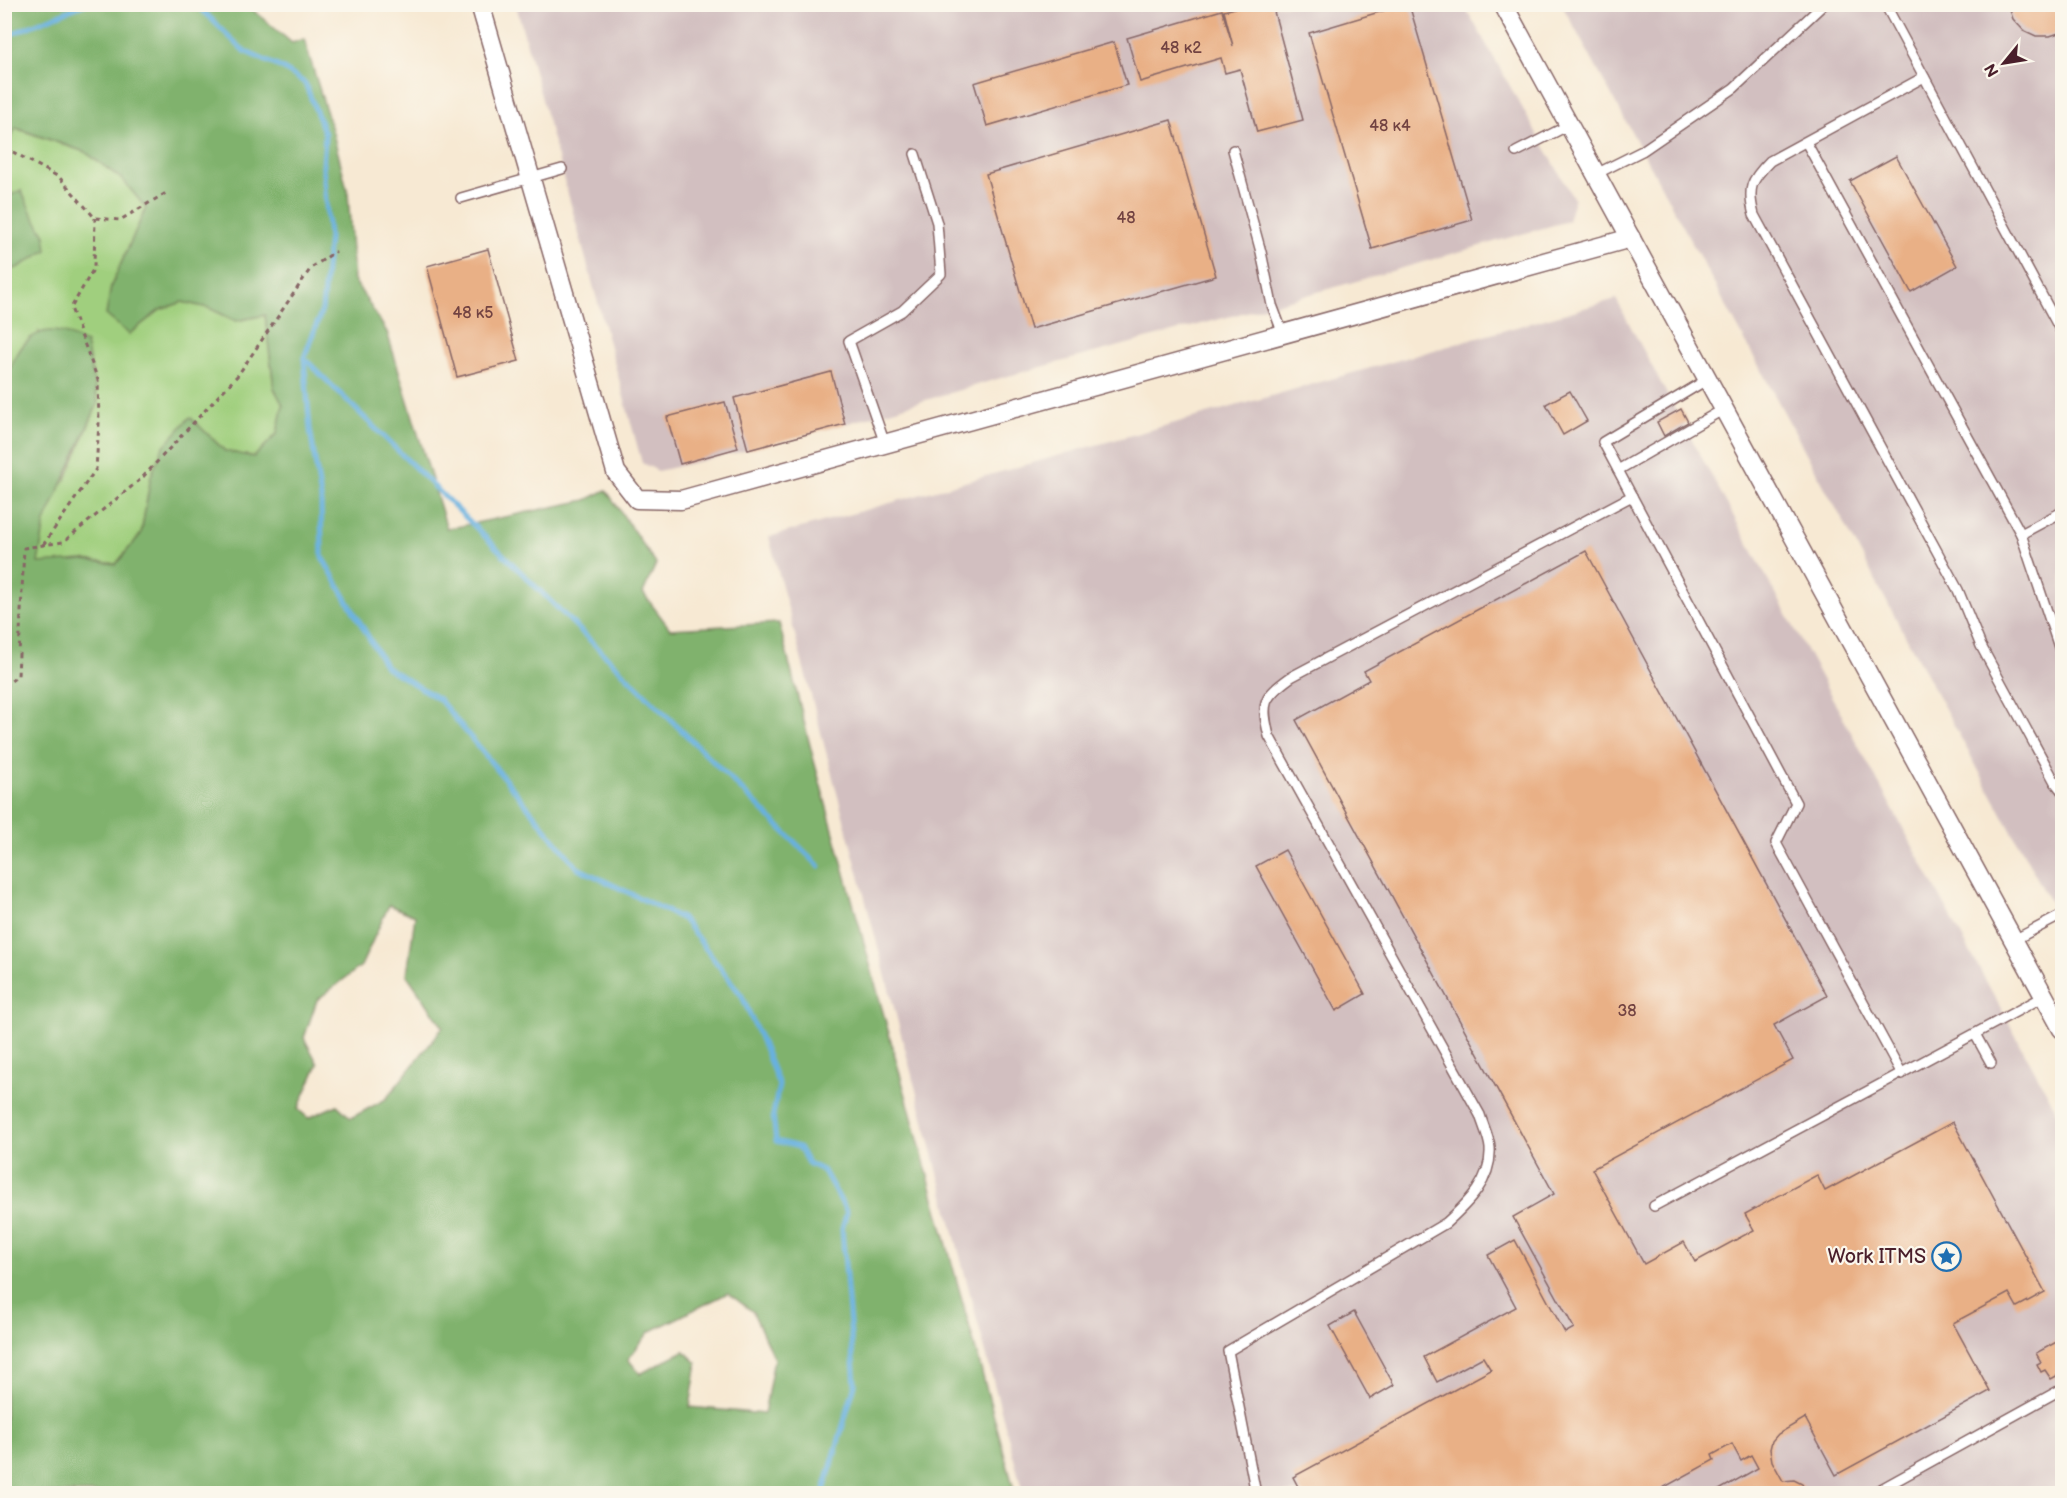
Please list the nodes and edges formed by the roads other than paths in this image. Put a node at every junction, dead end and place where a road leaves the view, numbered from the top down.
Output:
1 (480, 4) edge
2 (1503, 4) edge
3 (1824, 4) edge
4 (1885, 4) edge
5 (1924, 77) junction
6 (1569, 125) junction
7 (1806, 142) junction
8 (1233, 150) dead end
9 (1516, 152) dead end
10 (915, 154) dead end
11 (561, 169) dead end
12 (1596, 174) junction
13 (530, 178) junction
14 (461, 198) dead end
15 (1631, 238) junction
16 (2062, 333) edge
17 (1283, 334) junction
18 (1708, 379) junction
19 (1724, 409) junction
20 (885, 444) junction
21 (1618, 470) junction
22 (1632, 496) junction
23 (2062, 512) edge
24 (2021, 534) junction
25 (2062, 656) edge
26 (2062, 791) edge
27 (2062, 915) edge
28 (2014, 940) junction
29 (2045, 996) junction
30 (2062, 1029) edge
31 (1975, 1034) junction
32 (1991, 1063) dead end
33 (1902, 1074) junction
34 (1654, 1206) dead end
35 (2062, 1389) edge
36 (1256, 1494) edge
37 (1872, 1494) edge

1 - 13 street
2 - 6 street
3 - 12 lane
4 - 5 lane
5 - 7 lane
5 - 16 lane
6 - 9 lane
6 - 12 street
7 - 24 lane
7 - 26 lane
8 - 17 lane
10 - 20 lane
11 - 13 lane
12 - 15 street
13 - 14 lane
13 - 20 street
15 - 17 street
15 - 18 street
17 - 20 street
18 - 19 street
18 - 21 lane
19 - 21 lane
19 - 28 street
21 - 22 lane
22 - 33 lane
22 - 36 lane
23 - 24 lane
24 - 25 lane
27 - 28 lane
28 - 29 street
29 - 30 street
29 - 31 lane
31 - 32 lane
31 - 33 lane
33 - 34 lane
35 - 37 lane

